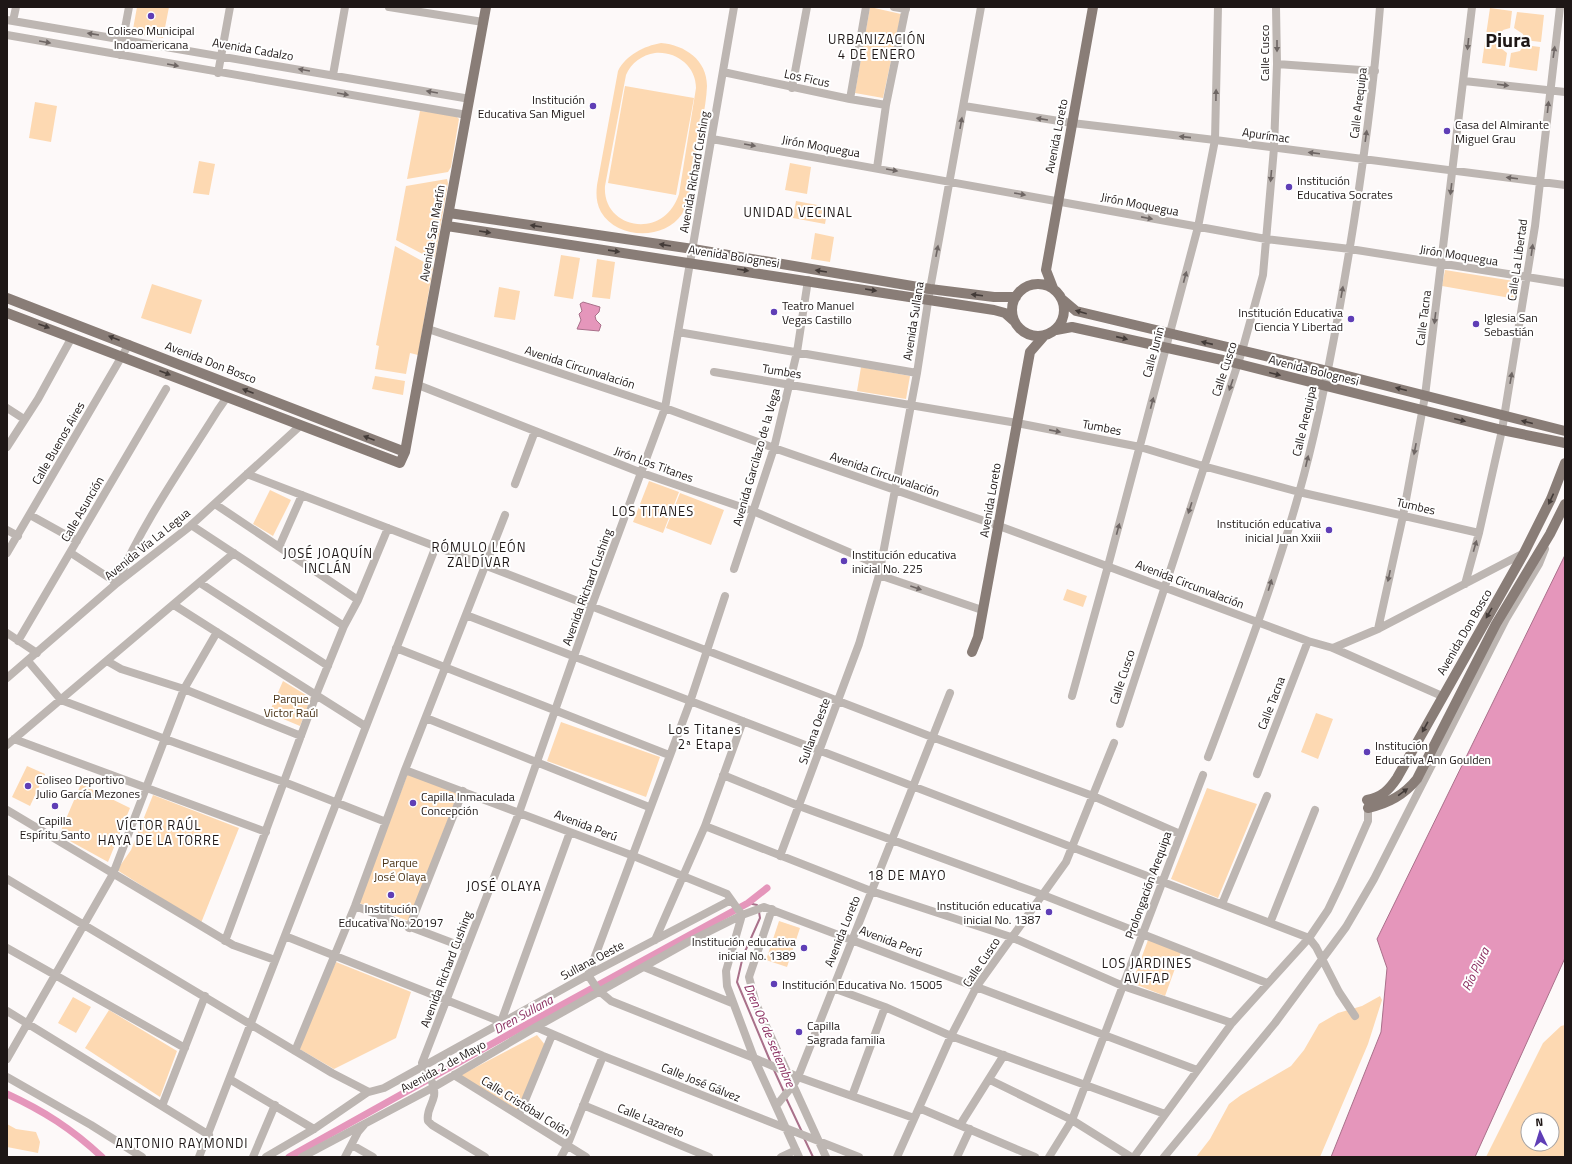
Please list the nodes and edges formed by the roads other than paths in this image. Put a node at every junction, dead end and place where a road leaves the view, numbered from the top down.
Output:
1 (16, 7) edge
2 (129, 7) edge
3 (230, 7) edge
4 (345, 7) edge
5 (389, 7) edge
6 (486, 7) edge
7 (734, 7) edge
8 (807, 7) edge
9 (866, 7) edge
10 (894, 7) edge
11 (981, 7) edge
12 (1093, 7) edge
13 (1218, 7) edge
14 (1276, 7) edge
15 (1380, 7) edge
16 (1472, 7) edge
17 (1560, 7) edge
18 (906, 8) edge
19 (10, 20) edge
20 (483, 22) junction
21 (7, 35) edge
22 (123, 39) junction
23 (120, 55) junction
24 (221, 56) junction
25 (1277, 64) junction
26 (1375, 71) junction
27 (723, 72) junction
28 (218, 73) junction
29 (333, 75) junction
30 (1464, 80) junction
31 (792, 88) junction
32 (1549, 90) junction
33 (1565, 92) edge
34 (470, 99) junction
35 (850, 99) junction
36 (886, 105) junction
37 (964, 106) junction
38 (467, 115) junction
39 (1072, 123) junction
40 (712, 138) junction
41 (1215, 140) junction
42 (1274, 148) junction
43 (1363, 160) junction
44 (877, 168) junction
45 (1453, 171) junction
46 (950, 181) junction
47 (1540, 181) junction
48 (1565, 185) edge
49 (1057, 200) junction
50 (449, 213) junction
51 (447, 226) junction
52 (1198, 227) junction
53 (1266, 239) junction
54 (1350, 249) junction
55 (693, 250) junction
56 (690, 262) junction
57 (1441, 264) junction
58 (1046, 270) junction
59 (1528, 277) junction
60 (808, 280) junction
61 (1565, 283) edge
62 (1033, 284) junction
63 (1053, 288) junction
64 (929, 294) junction
65 (1016, 297) junction
66 (7, 298) edge
67 (1063, 300) junction
68 (7, 313) edge
69 (1014, 321) junction
70 (428, 329) junction
71 (1021, 330) junction
72 (1056, 330) junction
73 (678, 332) junction
74 (1170, 334) junction
75 (1044, 336) junction
76 (72, 337) junction
77 (129, 344) junction
78 (1166, 348) junction
79 (1242, 351) junction
80 (797, 352) junction
81 (1030, 352) junction
82 (123, 356) junction
83 (1238, 364) junction
84 (1328, 371) junction
85 (714, 372) dead end
86 (917, 373) junction
87 (790, 384) junction
88 (418, 385) junction
89 (1325, 386) junction
90 (166, 389) dead end
91 (1425, 396) junction
92 (227, 397) junction
93 (911, 405) junction
94 (7, 408) edge
95 (665, 408) junction
96 (1422, 410) junction
97 (1504, 416) junction
98 (24, 418) junction
99 (1017, 423) junction
100 (301, 425) junction
101 (1502, 430) junction
102 (535, 431) junction
103 (1565, 431) edge
104 (1565, 443) edge
105 (7, 447) edge
106 (1140, 447) junction
107 (774, 448) junction
108 (405, 452) junction
109 (1565, 463) edge
110 (1203, 466) junction
111 (642, 473) junction
112 (246, 474) junction
113 (515, 484) dead end
114 (895, 489) junction
115 (1299, 492) junction
116 (302, 496) junction
117 (215, 504) junction
118 (1565, 504) edge
119 (754, 511) junction
120 (30, 515) junction
121 (505, 515) dead end
122 (1403, 516) junction
123 (191, 525) junction
124 (999, 526) junction
125 (1554, 527) junction
126 (388, 528) junction
127 (7, 530) edge
128 (1479, 533) junction
129 (18, 536) junction
130 (77, 541) junction
131 (436, 546) junction
132 (278, 547) junction
133 (7, 553) edge
134 (71, 553) junction
135 (234, 553) junction
136 (1524, 553) junction
137 (485, 565) junction
138 (881, 566) junction
139 (1108, 566) junction
140 (734, 569) dead end
141 (879, 575) junction
142 (116, 583) junction
143 (200, 583) junction
144 (1465, 584) junction
145 (1164, 587) junction
146 (725, 596) dead end
147 (358, 600) junction
148 (174, 605) junction
149 (592, 606) junction
150 (982, 610) junction
151 (466, 615) junction
152 (1259, 623) junction
153 (344, 626) junction
154 (1378, 628) junction
155 (217, 632) junction
156 (7, 633) edge
157 (861, 637) joint
158 (18, 641) junction
159 (1308, 641) junction
160 (396, 648) junction
161 (1333, 648) junction
162 (707, 649) junction
163 (972, 652) dead end
164 (37, 654) junction
165 (574, 657) junction
166 (28, 661) junction
167 (108, 661) junction
168 (328, 666) junction
169 (446, 668) junction
170 (7, 678) edge
171 (184, 689) junction
172 (950, 693) dead end
173 (316, 695) junction
174 (1072, 696) dead end
175 (1442, 696) junction
176 (838, 699) junction
177 (61, 700) junction
178 (690, 702) junction
179 (555, 711) junction
180 (426, 718) junction
181 (743, 721) junction
182 (1120, 724) dead end
183 (365, 726) junction
184 (301, 736) junction
185 (932, 737) junction
186 (14, 739) junction
187 (165, 739) junction
188 (1114, 743) dead end
189 (7, 745) edge
190 (819, 750) junction
191 (669, 755) junction
192 (1208, 757) dead end
193 (537, 762) junction
194 (406, 770) junction
195 (1257, 774) dead end
196 (723, 775) junction
197 (1203, 775) dead end
198 (284, 782) junction
199 (912, 787) junction
200 (146, 788) junction
201 (463, 791) junction
202 (1094, 796) junction
203 (1267, 796) dead end
204 (336, 802) junction
205 (1368, 804) junction
206 (799, 806) junction
207 (649, 807) junction
208 (7, 810) edge
209 (1315, 810) dead end
210 (519, 813) junction
211 (386, 822) junction
212 (705, 826) junction
213 (266, 832) junction
214 (570, 832) junction
215 (1180, 834) junction
216 (892, 840) junction
217 (1071, 848) junction
218 (631, 855) junction
219 (780, 856) junction
220 (113, 874) junction
221 (681, 876) junction
222 (7, 878) edge
223 (1162, 880) junction
224 (871, 891) junction
225 (1043, 895) junction
226 (733, 902) junction
227 (1222, 904) junction
228 (355, 906) junction
229 (772, 909) junction
230 (741, 914) junction
231 (1270, 923) junction
232 (84, 924) junction
233 (409, 928) junction
234 (1143, 933) junction
235 (284, 936) junction
236 (1011, 938) junction
237 (1310, 938) junction
238 (852, 939) junction
239 (655, 940) junction
240 (225, 941) junction
241 (7, 948) edge
242 (466, 948) junction
243 (335, 955) junction
244 (275, 960) junction
245 (1323, 960) junction
246 (644, 967) junction
247 (54, 976) junction
248 (589, 977) junction
249 (1267, 984) junction
250 (977, 986) junction
251 (1123, 986) junction
252 (833, 988) junction
253 (599, 991) junction
254 (205, 996) junction
255 (446, 1000) junction
256 (732, 1003) junction
257 (885, 1007) junction
258 (7, 1011) edge
259 (1355, 1016) dead end
260 (503, 1022) junction
261 (28, 1023) junction
262 (1232, 1023) junction
263 (250, 1024) junction
264 (536, 1026) junction
265 (552, 1034) junction
266 (1106, 1035) junction
267 (951, 1036) junction
268 (185, 1048) junction
269 (295, 1050) junction
270 (1004, 1055) junction
271 (603, 1056) junction
272 (754, 1058) junction
273 (7, 1060) edge
274 (424, 1068) junction
275 (1197, 1070) junction
276 (787, 1072) junction
277 (454, 1075) junction
278 (7, 1077) edge
279 (230, 1080) junction
280 (990, 1080) junction
281 (796, 1081) junction
282 (433, 1085) junction
283 (1085, 1086) junction
284 (368, 1092) junction
285 (852, 1096) junction
286 (275, 1105) junction
287 (583, 1105) junction
288 (162, 1106) junction
289 (776, 1106) junction
290 (919, 1108) junction
291 (1165, 1114) junction
292 (519, 1115) junction
293 (914, 1118) junction
294 (1072, 1120) junction
295 (366, 1123) junction
296 (960, 1125) junction
297 (786, 1128) junction
298 (314, 1129) junction
299 (970, 1129) junction
300 (209, 1135) junction
301 (819, 1142) junction
302 (352, 1145) junction
303 (567, 1146) junction
304 (797, 1154) edge
305 (1018, 1154) edge
306 (142, 1157) edge
307 (200, 1157) edge
308 (253, 1157) edge
309 (266, 1157) edge
310 (302, 1157) edge
311 (345, 1157) edge
312 (373, 1157) edge
313 (485, 1157) edge
314 (561, 1157) edge
315 (586, 1157) edge
316 (709, 1157) edge
317 (781, 1157) edge
318 (826, 1157) edge
319 (859, 1157) edge
320 (897, 1157) edge
321 (957, 1157) edge
322 (1035, 1157) edge
323 (1049, 1157) edge
324 (1131, 1157) edge
325 (1134, 1157) edge
326 (1164, 1157) edge

1 - 19 street
2 - 22 street
3 - 24 street
4 - 29 street
5 - 20 street
6 - 20 main road, Avenida San Martín
7 - 27 street, Avenida Richard Cushing
8 - 31 street
9 - 35 street
10 - 18 street
11 - 37 street, Avenida Sullana
12 - 39 main road, Avenida Loreto
41 -> 13 street, Calle Junín
14 -> 25 street, Calle Cusco
15 - 26 street, Calle Arequipa
16 -> 30 street, Calle Tacna
32 -> 17 street, Calle La Libertad
18 - 36 street
22 -> 19 street, Avenida Cadalzo
20 - 34 main road, Avenida San Martín
21 -> 23 street
22 - 23 street
22 - 24 street, Avenida Cadalzo
23 -> 28 street
24 - 28 street
29 -> 24 street, Avenida Cadalzo
25 - 26 street
25 - 42 street, Calle Cusco
43 -> 26 street, Calle Arequipa
27 - 31 street, Los Ficus
27 - 40 street, Avenida Richard Cushing
28 -> 38 street
34 -> 29 street, Avenida Cadalzo
30 -> 32 street
30 - 45 street, Calle Tacna
31 - 35 street, Los Ficus
32 - 33 street
47 -> 32 street, Calle La Libertad
34 - 38 main road, Avenida San Martín
35 - 36 street, Los Ficus
36 - 44 street
39 -> 37 street, Apurímac
46 -> 37 street, Avenida Sullana
38 - 50 main road, Avenida San Martín
41 -> 39 street, Apurímac
39 - 49 main road, Avenida Loreto
40 -> 44 street, Jirón Moquegua
40 - 55 street, Avenida Richard Cushing
41 - 42 street, Apurímac
41 - 52 street, Calle Junín
43 -> 42 street, Apurímac
42 -> 53 street, Calle Cusco
43 - 45 street, Apurímac
43 - 54 street, Calle Arequipa
44 -> 46 street, Jirón Moquegua
47 -> 45 street, Apurímac
45 -> 57 street, Calle Tacna
46 -> 49 street, Jirón Moquegua
64 -> 46 street, Avenida Sullana
47 - 48 street, Apurímac
59 -> 47 street, Calle La Libertad
49 -> 52 street, Jirón Moquegua
49 - 58 main road, Avenida Loreto
50 - 51 main road, Avenida San Martín
55 -> 50 main road, Avenida Bolognesi
51 -> 56 main road, Avenida Bolognesi
51 - 70 main road, Avenida San Martín
52 - 53 street, Jirón Moquegua
74 -> 52 street, Calle Junín
53 - 54 street, Jirón Moquegua
53 - 79 street, Calle Cusco
54 - 57 street, Jirón Moquegua
84 -> 54 street, Calle Arequipa
55 - 56 street, Avenida Richard Cushing
64 -> 55 main road, Avenida Bolognesi
56 -> 60 main road, Avenida Bolognesi
56 - 73 street, Avenida Richard Cushing
57 - 59 street, Jirón Moquegua
57 -> 91 street, Calle Tacna
58 - 62 main road
58 - 63 main road
59 - 61 street, Jirón Moquegua
97 -> 59 street, Calle La Libertad
60 -> 64 main road, Avenida Bolognesi
60 - 80 street, Avenida Garcilazo de la Vega
62 - 63 main road
62 - 65 main road
63 - 67 main road
65 -> 64 main road, Avenida Bolognesi
64 - 69 main road, Avenida Bolognesi
64 - 86 street, Avenida Sullana
65 - 69 main road
77 -> 66 main road, Avenida Don Bosco
67 - 72 main road
74 -> 67 main road, Avenida Bolognesi
68 -> 76 main road
69 - 71 main road
70 - 88 main road, Avenida San Martín
70 - 95 street, Avenida Circunvalación
71 - 75 main road
71 - 81 main road
72 - 75 main road
72 -> 78 main road, Avenida Bolognesi
73 - 80 street, Tumbes
73 - 95 street, Avenida Richard Cushing
74 - 78 street, Calle Junín
79 -> 74 main road, Avenida Bolognesi
75 - 81 main road
76 - 82 main road
76 - 98 street
77 - 82 street, Calle Buenos Aires
108 -> 77 main road, Avenida Don Bosco
78 - 83 main road, Avenida Bolognesi
106 -> 78 street, Calle Junín
79 - 83 street, Calle Cusco
79 - 84 main road, Avenida Bolognesi
80 - 86 street, Tumbes
80 - 87 street, Avenida Garcilazo de la Vega
81 - 99 main road, Avenida Loreto
82 -> 92 main road
82 - 120 street, Calle Buenos Aires
83 -> 89 main road, Avenida Bolognesi
83 -> 110 street, Calle Cusco
84 - 89 street, Calle Arequipa
91 -> 84 main road, Avenida Bolognesi
85 - 87 street, Tumbes
86 - 93 street, Avenida Sullana
87 - 93 street, Tumbes
87 - 107 street, Avenida Garcilazo de la Vega
88 - 102 street, Jirón Los Titanes
88 - 108 main road, Avenida San Martín
89 - 96 main road, Avenida Bolognesi
115 -> 89 street, Calle Arequipa
90 - 130 street, Calle Asunción
91 - 96 street, Calle Tacna
91 - 97 main road, Avenida Bolognesi
92 - 100 main road
92 - 142 street
93 - 99 street, Tumbes
93 - 114 street, Avenida Sullana
94 - 98 street
95 - 107 street, Avenida Circunvalación
95 - 111 street, Avenida Richard Cushing
96 -> 101 main road, Avenida Bolognesi
96 -> 122 street, Calle Tacna
97 - 101 street, Calle La Libertad
103 -> 97 main road, Avenida Bolognesi
98 - 105 street
99 -> 106 street, Tumbes
99 - 124 main road, Avenida Loreto
100 - 108 main road, Avenida San Martín
100 - 112 street, Avenida Vía La Legua
101 - 104 main road, Avenida Bolognesi
101 - 128 street, Calle La Libertad
102 - 111 street, Jirón Los Titanes
102 - 113 street
106 - 110 street, Tumbes
139 -> 106 street, Calle Junín
107 - 114 street, Avenida Circunvalación
107 - 119 street, Avenida Garcilazo de la Vega
109 -> 136 main road, Avenida Don Bosco
110 - 115 street, Tumbes
110 -> 145 street, Calle Cusco
111 - 119 street, Jirón Los Titanes
111 - 149 street, Avenida Richard Cushing
112 - 116 street
112 - 117 street, Avenida Vía La Legua
114 - 124 street, Avenida Circunvalación
114 - 138 street, Avenida Sullana
115 - 122 street, Tumbes
152 -> 115 street, Calle Arequipa
116 - 126 street
116 - 132 street
117 - 123 street, Avenida Vía La Legua
117 - 132 street
118 - 125 main road, Avenida Don Bosco
119 - 138 street, Jirón Los Titanes
119 - 140 street, Avenida Garcilazo de la Vega
120 - 129 street, Calle Buenos Aires
120 - 130 street
121 - 137 street
122 - 128 street, Tumbes
122 -> 154 street, Calle Tacna
123 - 135 street
123 - 142 street, Avenida Vía La Legua
124 - 139 street, Avenida Circunvalación
124 - 150 main road, Avenida Loreto
205 -> 125 main road, Avenida Don Bosco
125 - 245 street
126 - 131 street
126 - 147 street
127 - 129 street
144 -> 128 street, Calle La Libertad
129 - 133 street, Calle Buenos Aires
130 - 134 street, Calle Asunción
131 - 137 street
131 - 160 street
132 - 147 street
134 - 142 street
134 - 158 street, Calle Asunción
135 - 143 street
135 - 153 street
136 - 144 street
136 -> 175 main road, Avenida Don Bosco
137 - 149 street
137 - 151 street
138 - 141 street, Avenida Sullana
139 - 145 street, Avenida Circunvalación
139 - 174 street, Calle Junín
141 -> 150 street
141 - 157 street, Avenida Sullana
142 - 164 street, Avenida Vía La Legua
143 - 148 street
143 - 168 street
144 - 154 street
145 - 152 street, Avenida Circunvalación
145 - 182 street, Calle Cusco
146 - 162 street
147 - 153 street
148 - 155 street
148 - 167 street
149 - 162 street
149 - 165 street, Avenida Richard Cushing
150 - 163 main road, Avenida Loreto
151 - 165 street
151 - 169 street
152 - 159 street, Avenida Circunvalación
152 - 192 street, Calle Arequipa
153 - 168 street
154 - 161 street
155 - 171 street
155 - 173 street
156 - 158 street
157 - 176 street, Sullana Oeste
158 - 164 street
159 - 161 street, Avenida Circunvalación
159 - 195 street, Calle Tacna
160 - 169 street
160 - 183 street
161 - 175 street, Avenida Circunvalación
162 - 176 street
162 - 178 street
164 - 166 street, Avenida Vía La Legua
165 - 178 street
165 - 179 street, Avenida Richard Cushing
166 - 170 street, Avenida Vía La Legua
166 - 177 street
167 - 171 street
167 - 177 street
168 - 173 street
169 - 179 street
169 - 180 street
171 - 184 street
171 - 187 street
172 - 185 street, Avenida Loreto
173 - 183 street
173 - 184 street
175 -> 205 main road, Avenida Don Bosco
176 - 185 street
176 - 190 street, Sullana Oeste
177 - 186 street
177 - 187 street
178 - 181 street
178 - 191 street
179 - 191 street
179 - 193 street, Avenida Richard Cushing
180 - 193 street
180 - 194 street
181 - 190 street
181 - 196 street
183 - 204 street
184 - 198 street
185 - 199 street, Avenida Loreto
185 - 202 street
186 - 189 street
186 - 200 street
187 - 198 street
187 - 200 street
188 - 202 street, Calle Cusco
190 - 199 street
190 - 206 street, Sullana Oeste
191 - 207 street
193 - 207 street
193 - 210 street, Avenida Richard Cushing
194 - 201 street, Avenida Perú
194 - 211 street
196 - 206 street
196 - 212 street
197 - 215 street, Prolongación Arequipa
198 - 204 street
198 - 213 street
199 - 216 street, Avenida Loreto
199 - 217 street
200 - 213 street
200 - 220 street
201 - 210 street, Avenida Perú
201 - 233 street
202 - 215 street
202 - 217 street, Calle Cusco
203 - 227 street
204 - 211 street
204 - 235 street
205 - 237 street
206 - 216 street
206 - 219 street, Sullana Oeste
207 - 218 street
208 - 220 street
209 - 231 street
210 - 214 street, Avenida Perú
210 - 242 street, Avenida Richard Cushing
211 - 228 street
212 - 219 street
212 - 221 street
213 - 240 street
214 - 218 street, Avenida Perú
214 - 260 street
215 - 223 street, Prolongación Arequipa
216 - 224 street, Avenida Loreto
216 - 225 street
217 - 223 street
217 - 225 street, Calle Cusco
218 - 221 street, Avenida Perú
218 - 248 street
219 - 224 street
220 - 232 street
220 - 240 street
221 - 226 street, Avenida Perú
221 - 239 street
222 - 232 street
223 - 227 street
223 - 234 street, Prolongación Arequipa
224 - 236 street
224 - 238 street, Avenida Loreto
225 - 234 street
225 - 236 street, Calle Cusco
226 - 230 street, Avenida Perú
226 - 239 street, Sullana Oeste
227 - 231 street
228 - 233 street
228 - 243 street
229 - 230 street, Avenida Perú
229 - 238 street, Avenida Perú
229 - 276 street
230 - 246 street, Avenida 2 de Mayo
230 - 256 street
231 - 237 street
232 - 247 street
232 - 254 street
233 - 242 street
234 - 249 street
234 - 251 street, Prolongación Arequipa
235 - 243 street
235 - 244 street
236 - 250 street, Calle Cusco
236 - 251 street
237 - 245 street
237 - 249 street
238 - 250 street, Avenida Perú
238 - 252 street, Avenida Loreto
239 - 248 street, Sullana Oeste
240 - 244 street
241 - 247 street
242 - 255 street, Avenida Richard Cushing
243 - 255 street
243 - 269 street
244 - 263 street
245 - 259 street
245 - 326 street
246 - 253 street, Avenida 2 de Mayo
246 - 256 street
247 - 261 street
247 - 268 street
248 - 253 street
248 - 260 street, Sullana Oeste
249 - 262 street
250 - 266 street, Avenida Perú
250 - 267 street, Calle Cusco
251 - 262 street
251 - 266 street, Prolongación Arequipa
252 - 257 street
252 - 281 street, Avenida Loreto
253 - 264 street, Avenida 2 de Mayo
253 - 272 street
254 - 263 street
254 - 268 street
255 - 260 street
255 - 274 street, Avenida Richard Cushing
256 - 272 street
257 - 267 street
257 - 285 street
258 - 261 street
260 - 274 street, Sullana Oeste
261 - 273 street
261 - 288 street
262 - 275 street
263 - 269 street
263 - 279 street
264 - 265 street, Calle José Gálvez
264 - 277 street, Avenida 2 de Mayo
265 - 271 street, Calle José Gálvez
265 - 292 street
266 - 275 street, Avenida Perú
266 - 283 street, Prolongación Arequipa
267 - 270 street
267 - 290 street, Calle Cusco
268 - 288 street
269 - 284 street
270 - 280 street
270 - 283 street
271 - 287 street
271 - 297 street, Calle José Gálvez
272 - 276 street
272 - 289 street
274 - 282 street
274 - 284 street, Sullana Oeste
275 - 291 street
276 - 281 street
277 - 282 street, Avenida 2 de Mayo
277 - 292 street, Calle Cristóbal Colón
278 - 306 street
279 - 286 street
279 - 300 street
280 - 294 street
280 - 296 street
281 - 285 street
281 - 289 street, Avenida Loreto
281 - 301 street
282 - 295 street, Avenida 2 de Mayo
282 - 313 street
283 - 291 street
283 - 294 street, Prolongación Arequipa
284 - 298 street, Sullana Oeste
285 - 293 street
286 - 298 street
286 - 308 street
287 - 303 street
287 - 316 street, Calle Lazareto
288 - 300 street
289 - 297 street
290 - 293 street, Calle Cusco
290 - 296 street
291 - 325 street
292 - 303 street, Calle Cristóbal Colón
293 - 320 street, Calle Cusco
294 - 323 street, Prolongación Arequipa
294 - 324 street
295 - 302 street
295 - 310 street, Avenida 2 de Mayo
296 - 299 street
297 - 301 street, Calle José Gálvez
297 - 304 street
298 - 309 street, Sullana Oeste
299 - 305 street
299 - 321 street
300 - 307 street
301 - 318 street
301 - 319 street, Calle José Gálvez
302 - 311 street
302 - 312 street
303 - 314 street
303 - 315 street, Calle Cristóbal Colón
304 - 317 street
305 - 322 street

